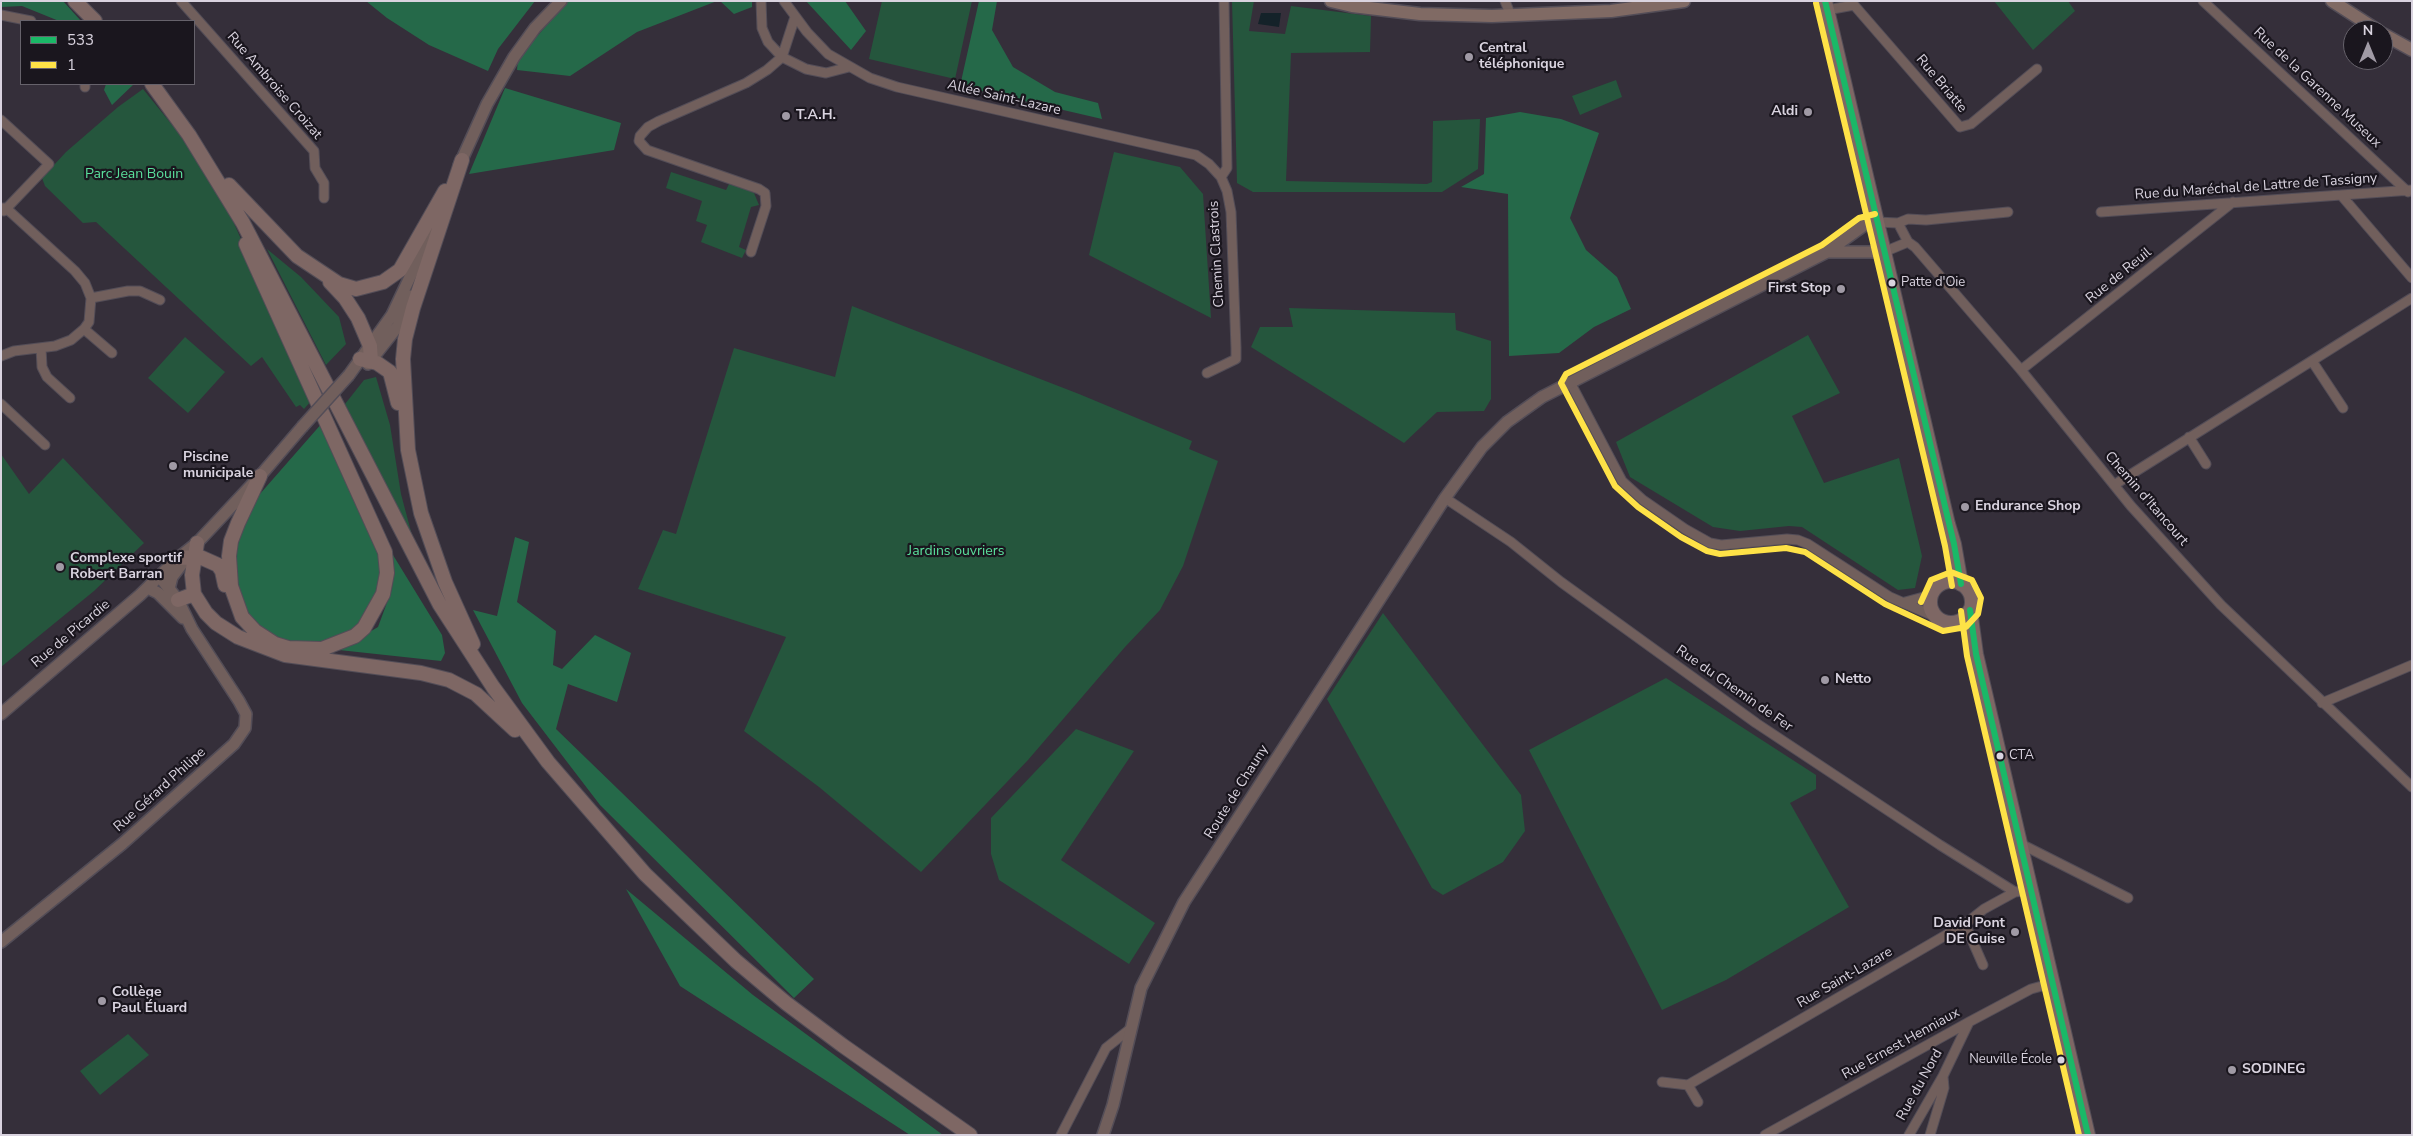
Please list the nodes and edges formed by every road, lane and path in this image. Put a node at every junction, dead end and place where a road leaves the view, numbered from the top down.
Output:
1 (75, 1) edge
2 (181, 1) edge
3 (562, 1) edge
4 (761, 1) edge
5 (784, 1) edge
6 (1224, 1) edge
7 (1331, 1) edge
8 (1505, 1) edge
9 (1684, 1) edge
10 (2203, 1) edge
11 (2339, 3) edge
12 (1826, 6) edge
13 (1, 16) edge
14 (1511, 16) junction
15 (795, 18) junction
16 (25, 20) edge
17 (94, 20) edge
18 (2363, 20) edge
19 (2393, 40) edge
20 (2412, 50) edge
21 (782, 57) junction
22 (849, 67) junction
23 (2037, 69) dead end
24 (153, 85) edge
25 (1, 120) edge
26 (204, 158) junction
27 (462, 160) junction
28 (1221, 177) junction
29 (225, 190) junction
30 (2410, 192) edge
31 (2341, 195) junction
32 (324, 198) dead end
33 (2233, 202) junction
34 (3, 210) edge
35 (2008, 212) dead end
36 (2101, 212) dead end
37 (1877, 222) junction
38 (1898, 223) junction
39 (432, 232) junction
40 (1908, 242) junction
41 (751, 252) dead end
42 (1826, 252) junction
43 (1884, 252) junction
44 (324, 276) junction
45 (2412, 278) edge
46 (92, 298) junction
47 (2412, 298) edge
48 (160, 300) dead end
49 (84, 330) junction
50 (370, 346) junction
51 (41, 348) junction
52 (112, 352) dead end
53 (1, 356) edge
54 (366, 360) junction
55 (2312, 361) junction
56 (2021, 370) junction
57 (1207, 373) dead end
58 (1570, 382) junction
59 (70, 398) dead end
60 (1, 404) edge
61 (2343, 408) dead end
62 (2189, 437) junction
63 (45, 445) dead end
64 (408, 450) junction
65 (2206, 464) dead end
66 (260, 476) junction
67 (2114, 485) junction
68 (1448, 494) junction
69 (1948, 524) junction
70 (197, 543) joint
71 (186, 557) junction
72 (160, 577) junction
73 (1943, 582) junction
74 (1961, 584) junction
75 (148, 588) junction
76 (174, 594) junction
77 (194, 594) junction
78 (1931, 596) junction
79 (1903, 603) junction
80 (1970, 610) junction
81 (242, 616) junction
82 (1936, 617) junction
83 (1955, 622) junction
84 (192, 629) junction
85 (1976, 654) junction
86 (2412, 665) edge
87 (493, 687) junction
88 (2322, 703) junction
89 (1, 714) edge
90 (548, 762) junction
91 (2412, 787) edge
92 (2021, 844) junction
93 (2015, 892) junction
94 (2033, 894) junction
95 (2128, 898) dead end
96 (1965, 924) junction
97 (1, 942) edge
98 (1983, 965) dead end
99 (2053, 983) junction
100 (1969, 1022) junction
101 (1130, 1029) junction
102 (1943, 1076) junction
103 (1662, 1082) dead end
104 (1688, 1085) junction
105 (1698, 1102) dead end
106 (970, 1135) edge
107 (1061, 1135) edge
108 (1103, 1135) edge
109 (1765, 1135) edge
110 (1908, 1135) edge
111 (1930, 1135) edge
112 (2088, 1135) edge

1 - 17 main road
2 - 32 street, Rue Ambroise Croizat
3 - 27 street
4 - 21 street
5 - 15 street, Allée Saint-Lazare
6 - 28 street
7 - 14 main road
8 - 14 street
9 - 14 main road
10 - 30 street, Rue de la Garenne Museux
11 - 18 main road
12 - 23 street, Rue Briatte
12 - 37 main road
13 - 16 street
15 - 21 street
15 - 22 street, Allée Saint-Lazare
19 - 20 main road
21 - 22 street
21 - 41 street
22 - 28 street, Allée Saint-Lazare
24 - 26 main road
25 - 34 street
26 - 29 main road
26 - 44 main road
27 - 39 street
27 - 44 main road
27 - 64 main road
28 - 57 street, Chemin Clastrois
29 - 81 main road
29 - 87 main road
30 - 31 street, Rue du Maréchal de Lattre de Tassigny
31 - 33 street, Rue du Maréchal de Lattre de Tassigny
31 - 45 street
33 - 36 street, Rue du Maréchal de Lattre de Tassigny
33 - 56 street, Rue de Reuil
34 - 46 street
35 - 38 street
37 - 38 street
37 - 42 street, Route de Chauny
37 - 43 main road
38 - 40 street, Chemin d'Itancourt
39 - 50 street
39 - 54 street
40 - 43 street
40 - 56 street, Chemin d'Itancourt
42 - 43 street
42 - 58 street, Route de Chauny
43 - 69 main road
44 - 50 main road
46 - 48 street
46 - 49 street
47 - 55 street
49 - 51 street
49 - 52 street
50 - 54 main road
51 - 53 street
51 - 59 street
54 - 64 main road
54 - 66 street, bridge
55 - 61 street
55 - 62 street
56 - 67 street, Chemin d'Itancourt
58 - 68 street, Route de Chauny
58 - 79 street
60 - 63 street
62 - 65 street
62 - 67 street
64 - 87 main road
66 - 70 street
66 - 81 main road
67 - 88 street, Chemin d'Itancourt
68 - 93 street, Rue du Chemin de Fer
68 - 101 street, Route de Chauny
69 - 73 main road
69 - 74 main road
70 - 71 main road
71 - 72 street, Rue de Picardie
71 - 76 street
71 - 77 main road
71 - 81 main road
72 - 75 street, Rue de Picardie
72 - 76 street, Rue Gérard Philipe
73 - 74 main road
73 - 78 main road
74 - 80 main road
75 - 84 street, Rue Gérard Philipe
75 - 89 street, Rue de Picardie
76 - 77 main road
76 - 84 street, Rue Gérard Philipe
77 - 90 main road
78 - 79 street
78 - 82 main road
79 - 82 street
80 - 83 main road
80 - 85 main road
82 - 83 main road
83 - 85 main road
84 - 97 street, Rue Gérard Philipe
85 - 92 main road
86 - 88 street
87 - 90 main road
88 - 91 street, Chemin d'Itancourt
90 - 106 main road
92 - 94 main road
92 - 95 street
93 - 94 street
93 - 96 street, Rue Saint-Lazare
94 - 99 main road
96 - 98 street
96 - 104 street, Rue Saint-Lazare
99 - 100 street, Rue Ernest Henniaux
99 - 112 main road
100 - 102 street, Rue du Nord
100 - 109 street, Rue Ernest Henniaux
101 - 107 street
101 - 108 street, Route de Chauny
102 - 110 street, Rue du Nord
102 - 111 street
103 - 104 street
104 - 105 street

